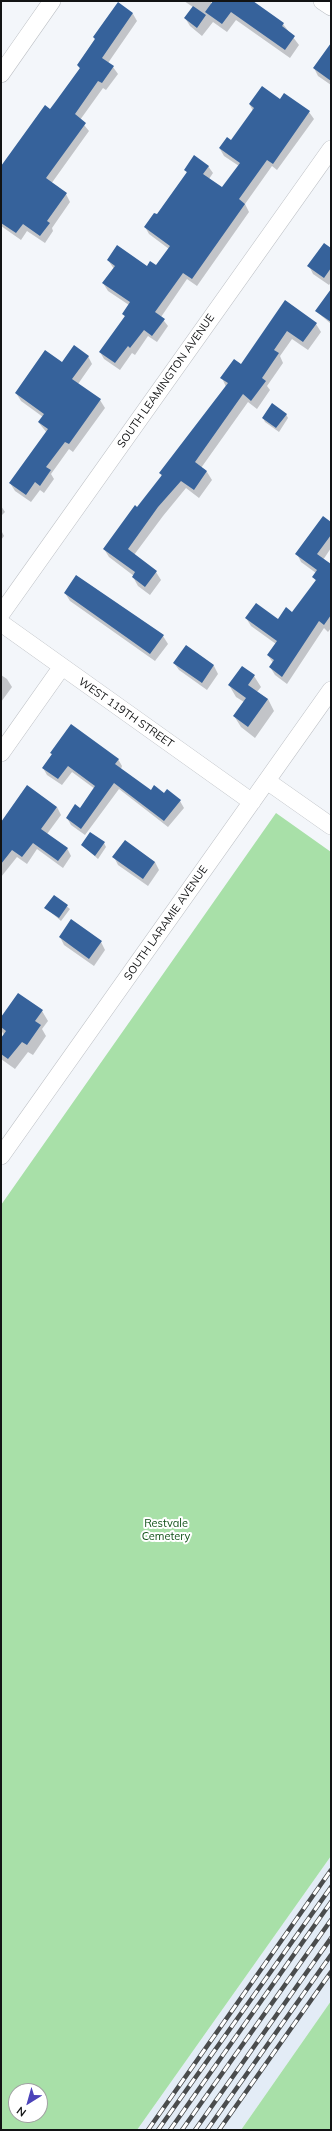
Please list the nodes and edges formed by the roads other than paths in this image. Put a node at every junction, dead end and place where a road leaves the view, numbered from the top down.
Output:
1 (52, 1) edge
2 (322, 1) edge
3 (331, 7) edge
4 (1, 74) edge
5 (331, 149) edge
6 (1, 614) edge
7 (1, 623) edge
8 (61, 668) junction
9 (331, 690) edge
10 (1, 753) edge
11 (267, 781) junction
12 (252, 802) junction
13 (331, 826) edge
14 (1, 1156) edge

1 - 4 street
2 - 3 street
5 - 6 street, SOUTH LEAMINGTON AVENUE
7 - 8 street, WEST 119TH STREET
8 - 10 street
8 - 12 street, WEST 119TH STREET
9 - 11 street, SOUTH LARAMIE AVENUE
11 - 12 street, SOUTH LARAMIE AVENUE
11 - 13 street
12 - 14 street, SOUTH LARAMIE AVENUE

